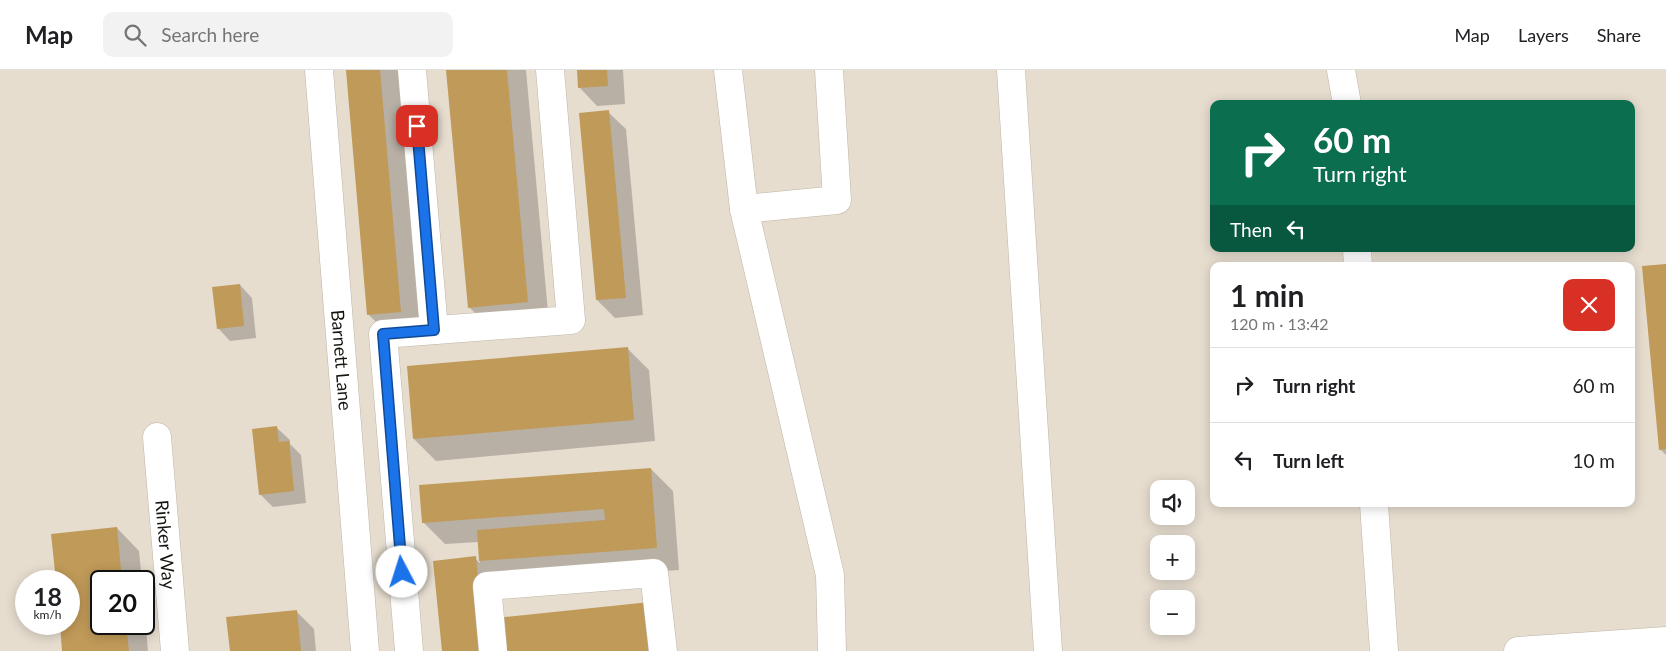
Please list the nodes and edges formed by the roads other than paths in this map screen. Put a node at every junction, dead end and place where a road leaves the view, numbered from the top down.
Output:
1 (318, 70) edge
2 (412, 70) edge
3 (550, 70) edge
4 (728, 70) edge
5 (829, 70) edge
6 (1011, 70) edge
7 (1341, 70) edge
8 (1346, 100) edge
9 (744, 209) junction
10 (434, 330) junction
11 (157, 437) dead end
12 (1374, 507) edge
13 (1666, 641) edge
14 (1561, 650) edge
15 (175, 651) edge
16 (365, 651) edge
17 (409, 651) edge
18 (493, 651) edge
19 (663, 651) edge
20 (832, 651) edge
21 (1048, 651) edge
22 (1384, 651) edge
23 (1518, 651) edge

1 - 16 street, Barnett Lane
2 - 10 street
3 - 10 street
4 - 9 street
5 - 9 street
6 - 21 street
7 - 8 street
9 - 20 street
10 - 17 street
11 - 15 street, Rinker Way
12 - 22 street
13 - 14 street
14 - 23 street
18 - 19 street

